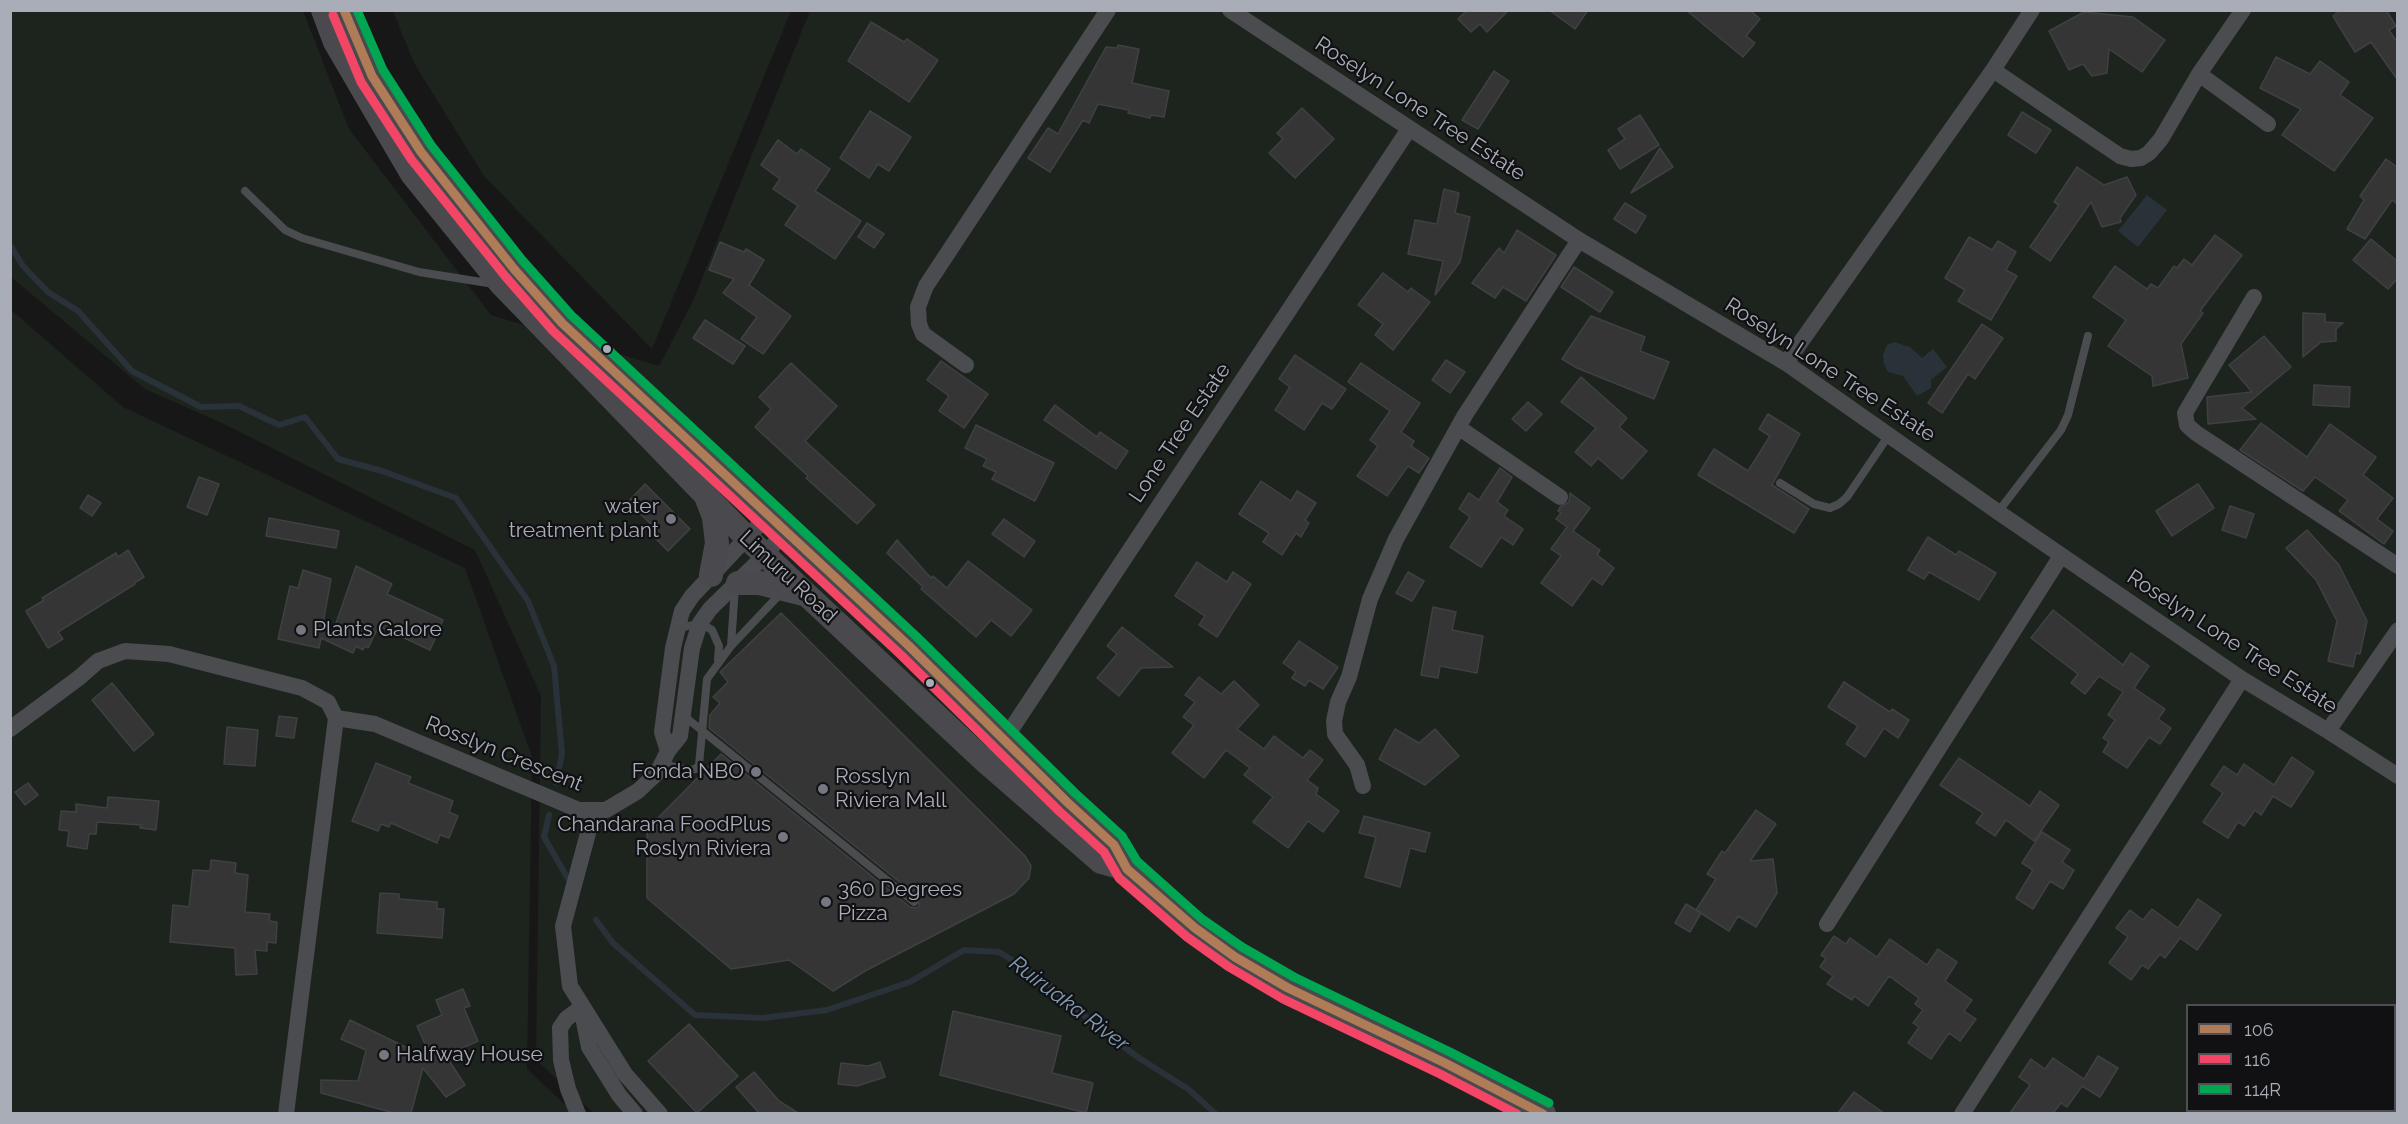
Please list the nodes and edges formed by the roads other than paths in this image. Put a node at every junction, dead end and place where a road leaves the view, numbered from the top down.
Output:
1 (323, 10) edge
2 (344, 10) edge
3 (1108, 10) edge
4 (1230, 10) edge
5 (2032, 10) edge
6 (2243, 10) edge
7 (1993, 70) junction
8 (2199, 74) junction
9 (2268, 123) dead end
10 (1409, 129) junction
11 (245, 191) dead end
12 (1579, 240) junction
13 (501, 284) junction
14 (2254, 297) dead end
15 (2088, 336) dead end
16 (1786, 363) junction
17 (966, 365) dead end
18 (1458, 427) junction
19 (1889, 434) junction
20 (1780, 483) dead end
21 (706, 497) junction
22 (1560, 497) dead end
23 (1998, 512) junction
24 (778, 522) junction
25 (747, 538) junction
26 (765, 555) junction
27 (2061, 556) junction
28 (2397, 566) edge
29 (711, 575) junction
30 (737, 585) junction
31 (796, 591) junction
32 (700, 623) junction
33 (677, 629) junction
34 (2397, 630) edge
35 (731, 646) junction
36 (718, 661) junction
37 (2242, 679) junction
38 (683, 716) junction
39 (336, 718) junction
40 (10, 729) edge
41 (2328, 731) junction
42 (1004, 740) junction
43 (665, 757) junction
44 (986, 762) junction
45 (2397, 777) edge
46 (1363, 786) dead end
47 (594, 812) junction
48 (1127, 869) junction
49 (914, 902) dead end
50 (1827, 924) dead end
51 (582, 1007) junction
52 (286, 1113) edge
53 (578, 1113) edge
54 (635, 1113) edge
55 (660, 1113) edge
56 (1544, 1113) edge
57 (1962, 1113) edge

1 - 13 main road, Limuru Road
2 - 24 main road, Limuru Road
3 - 17 street
4 - 10 street, Roselyn Lone Tree Estate
5 - 7 street
6 - 8 street
7 - 8 street
7 - 16 street
8 - 9 street
10 - 12 street, Roselyn Lone Tree Estate
10 - 42 street, Lone Tree Estate
11 - 13 lane
12 - 16 street, Roselyn Lone Tree Estate
12 - 18 street
13 - 21 main road, Limuru Road
14 - 28 street
15 - 23 lane
16 - 19 street, Roselyn Lone Tree Estate
18 - 22 street
18 - 46 street
19 - 20 lane
19 - 23 street, Roselyn Lone Tree Estate
21 - 25 main road, Limuru Road
21 - 29 main road
23 - 27 street, Roselyn Lone Tree Estate
24 - 25 street
24 - 26 street
24 - 42 main road, Limuru Road
25 - 26 main road, Limuru Road
25 - 29 street
26 - 30 street
26 - 31 main road, Limuru Road
27 - 37 street, Roselyn Lone Tree Estate
27 - 50 street
29 - 33 street
30 - 31 main road
30 - 32 street
30 - 35 lane
31 - 35 lane
31 - 44 main road, Limuru Road
32 - 33 lane
32 - 36 lane
32 - 38 street, Rosslyn Crescent
33 - 43 street
34 - 41 street
35 - 36 lane
36 - 43 lane
37 - 41 street, Roselyn Lone Tree Estate
37 - 57 street
38 - 43 street, Rosslyn Crescent
38 - 49 lane
39 - 40 street
39 - 47 street, Rosslyn Crescent
39 - 52 street
41 - 45 street, Roselyn Lone Tree Estate
42 - 44 street, Lone Tree Estate
42 - 48 main road, Limuru Road
43 - 47 street, Rosslyn Crescent
44 - 48 main road, Limuru Road
47 - 51 street
48 - 56 main road, Limuru Road
51 - 53 street
51 - 54 street
51 - 55 street

